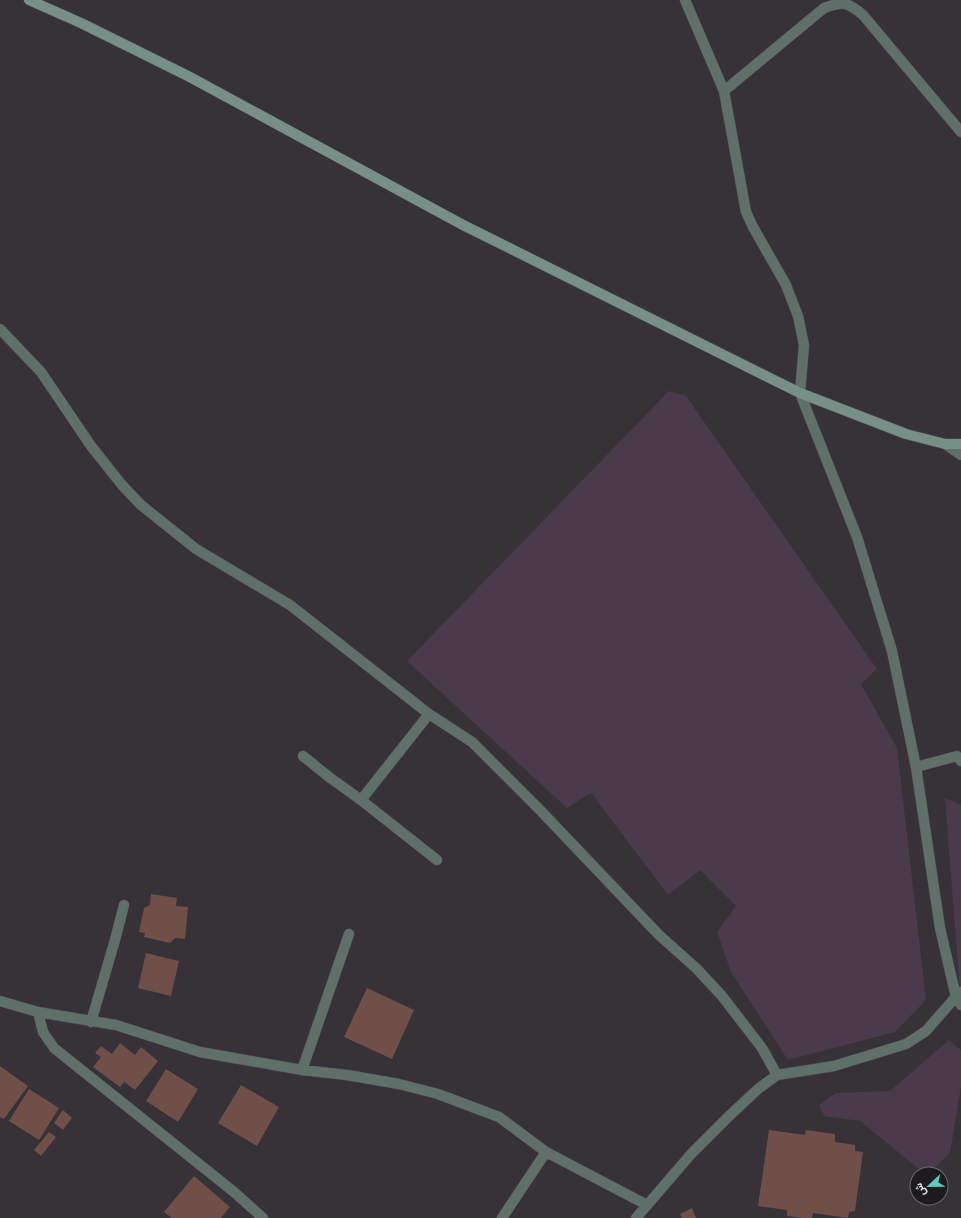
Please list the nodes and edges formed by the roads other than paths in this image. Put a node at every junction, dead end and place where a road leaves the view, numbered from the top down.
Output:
1 (29, 0) edge
2 (684, 0) edge
3 (724, 91) junction
4 (961, 132) edge
5 (0, 329) edge
6 (800, 393) junction
7 (945, 444) junction
8 (961, 444) edge
9 (961, 455) edge
10 (429, 714) junction
11 (304, 756) dead end
12 (960, 756) edge
13 (916, 767) junction
14 (361, 800) junction
15 (437, 860) dead end
16 (124, 905) dead end
17 (349, 934) dead end
18 (959, 998) edge
19 (0, 1001) edge
20 (38, 1012) junction
21 (91, 1022) junction
22 (302, 1070) junction
23 (777, 1074) junction
24 (546, 1152) junction
25 (647, 1205) junction
26 (263, 1218) edge
27 (502, 1218) edge
28 (636, 1218) edge

1 - 6 street
2 - 3 street
3 - 4 street
3 - 6 street
5 - 10 street
6 - 7 street
6 - 13 street
7 - 8 street
7 - 9 street
10 - 14 street
10 - 23 street
11 - 14 street
12 - 13 street
13 - 18 street
14 - 15 street
16 - 21 street
17 - 22 street
18 - 23 street
19 - 20 street
20 - 21 street
20 - 26 street
21 - 22 street
22 - 24 street
23 - 25 street
24 - 25 street
24 - 27 street
25 - 28 street

